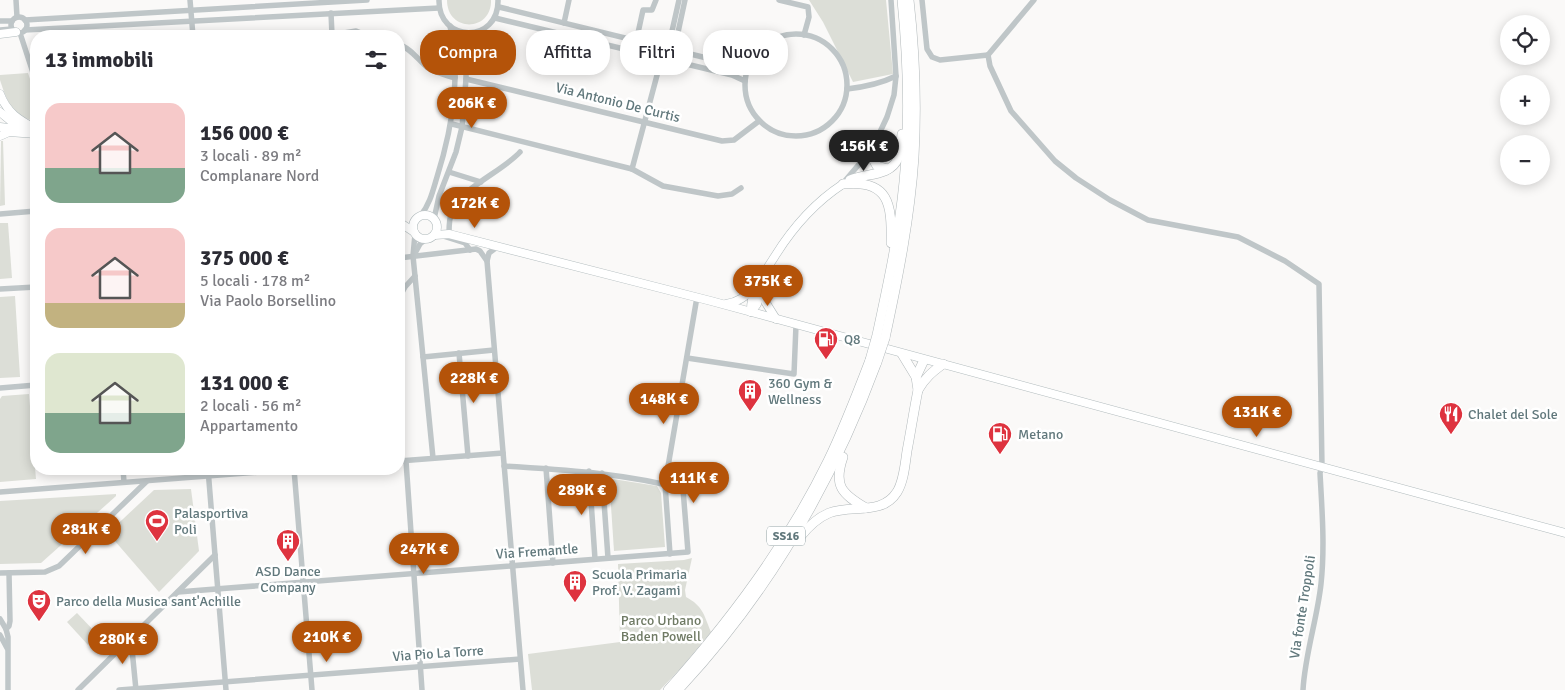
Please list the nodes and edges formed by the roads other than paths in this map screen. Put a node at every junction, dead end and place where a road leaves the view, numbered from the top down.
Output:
1 (16, 0) edge
2 (190, 0) edge
3 (357, 0) edge
4 (367, 0) edge
5 (439, 0) edge
6 (498, 0) edge
7 (569, 0) edge
8 (656, 0) edge
9 (679, 0) edge
10 (685, 0) edge
11 (779, 0) edge
12 (891, 0) edge
13 (902, 0) edge
14 (909, 0) edge
15 (922, 0) edge
16 (1034, 0) edge
17 (323, 3) junction
18 (274, 5) junction
19 (498, 7) junction
20 (439, 8) junction
21 (191, 10) junction
22 (327, 13) junction
23 (108, 14) junction
24 (274, 16) junction
25 (495, 18) junction
26 (15, 19) junction
27 (25, 20) junction
28 (0, 21) edge
29 (192, 22) junction
30 (564, 24) junction
31 (109, 26) junction
32 (450, 26) junction
33 (578, 27) junction
34 (0, 30) edge
35 (30, 30) edge
36 (36, 30) edge
37 (193, 30) edge
38 (331, 30) edge
39 (459, 30) edge
40 (482, 30) edge
41 (545, 30) edge
42 (577, 30) edge
43 (639, 30) edge
44 (673, 30) edge
45 (675, 30) edge
46 (18, 31) junction
47 (0, 34) edge
48 (788, 35) edge
49 (804, 35) junction
50 (620, 38) edge
51 (405, 48) edge
52 (988, 55) junction
53 (30, 65) edge
54 (693, 66) edge
55 (466, 75) edge
56 (657, 75) edge
57 (747, 75) edge
58 (896, 76) junction
59 (455, 78) junction
60 (466, 79) junction
61 (745, 82) junction
62 (847, 89) junction
63 (0, 94) edge
64 (907, 110) junction
65 (0, 112) edge
66 (645, 121) junction
67 (759, 121) junction
68 (452, 124) junction
69 (0, 127) edge
70 (462, 127) junction
71 (30, 128) edge
72 (24, 129) junction
73 (30, 130) edge
74 (30, 132) edge
75 (0, 136) edge
76 (872, 149) junction
77 (520, 152) dead end
78 (632, 169) junction
79 (888, 169) junction
80 (449, 172) junction
81 (481, 182) junction
82 (843, 184) junction
83 (740, 188) dead end
84 (30, 212) edge
85 (0, 214) edge
86 (418, 217) junction
87 (405, 220) edge
88 (436, 222) junction
89 (405, 226) edge
90 (414, 233) junction
91 (448, 234) junction
92 (436, 235) junction
93 (426, 239) junction
94 (497, 247) junction
95 (470, 250) junction
96 (413, 256) junction
97 (405, 257) edge
98 (487, 261) junction
99 (415, 276) junction
100 (890, 278) junction
101 (405, 287) edge
102 (30, 288) edge
103 (759, 289) junction
104 (0, 290) edge
105 (697, 298) junction
106 (724, 304) junction
107 (751, 312) junction
108 (776, 319) junction
109 (796, 325) junction
110 (881, 336) junction
111 (494, 350) junction
112 (459, 354) junction
113 (902, 354) junction
114 (423, 357) junction
115 (687, 358) junction
116 (924, 360) junction
117 (874, 361) junction
118 (943, 364) junction
119 (920, 378) junction
120 (30, 386) edge
121 (0, 388) edge
122 (858, 411) junction
123 (502, 453) junction
124 (468, 456) junction
125 (433, 458) junction
126 (406, 460) joint
127 (504, 466) junction
128 (1322, 467) junction
129 (546, 468) junction
130 (589, 471) junction
131 (602, 473) junction
132 (123, 475) edge
133 (221, 475) edge
134 (295, 475) edge
135 (209, 476) junction
136 (148, 481) junction
137 (124, 482) junction
138 (665, 484) junction
139 (0, 492) edge
140 (866, 508) junction
141 (1565, 533) edge
142 (670, 554) junction
143 (215, 555) junction
144 (608, 558) junction
145 (595, 560) junction
146 (553, 563) junction
147 (512, 566) junction
148 (773, 570) junction
149 (0, 573) edge
150 (9, 573) junction
151 (414, 574) junction
152 (304, 582) junction
153 (218, 589) junction
154 (178, 592) junction
155 (0, 619) edge
156 (6, 629) junction
157 (0, 634) edge
158 (131, 639) junction
159 (0, 644) edge
160 (7, 650) junction
161 (520, 659) junction
162 (420, 667) junction
163 (311, 674) junction
164 (225, 681) junction
165 (136, 689) edge
166 (8, 690) edge
167 (78, 690) edge
168 (119, 690) edge
169 (226, 690) edge
170 (312, 690) edge
171 (422, 690) edge
172 (523, 690) edge
173 (668, 690) edge
174 (678, 690) edge
175 (1303, 690) edge

1 - 26 street
2 - 21 street
3 - 4 street
3 - 17 street
5 - 20 street
6 - 19 street
7 - 30 street
8 - 43 street
9 - 44 street
10 - 45 street
11 - 49 street
12 - 58 street
13 - 64 highway, SS16
14 - 110 highway, SS16
15 - 52 street
16 - 52 street
17 - 18 street
17 - 22 street
18 - 21 street
18 - 24 street
19 - 25 street
19 - 30 street
20 - 22 street
20 - 32 street
21 - 23 street
21 - 29 street
22 - 24 street
22 - 38 street
23 - 27 street
23 - 31 street
24 - 29 street
25 - 40 street
25 - 41 street
26 - 27 street
26 - 28 street
26 - 46 street
27 - 46 street
29 - 31 street
29 - 37 street
30 - 33 street
31 - 36 street
32 - 39 street
32 - 59 street
33 - 42 street
33 - 50 street
34 - 46 street
35 - 46 street
46 - 47 main road
46 - 53 street
48 - 49 street
49 - 62 street
51 - 59 street
52 - 128 street, Via fonte Troppoli
54 - 61 street
55 - 60 street
56 - 66 street
57 - 61 street
58 - 62 street
58 - 76 street
59 - 68 street
60 - 66 street, Via Antonio De Curtis
60 - 70 street
61 - 67 street
62 - 67 street
63 - 71 main road
64 - 79 highway
64 - 100 highway, SS16
65 - 72 main road
66 - 67 street, Via Antonio De Curtis
66 - 78 street
68 - 70 street
68 - 86 street
69 - 72 main road
70 - 78 street
70 - 80 street
72 - 73 main road
74 - 75 main road
76 - 79 highway
76 - 82 street
77 - 81 street
78 - 83 street
79 - 82 highway
80 - 81 street
80 - 88 street
81 - 91 street
82 - 100 highway
82 - 103 main road
84 - 85 street
86 - 87 main road
86 - 88 main road
86 - 90 main road
88 - 91 main road
88 - 92 main road
89 - 90 main road
90 - 93 main road
90 - 96 street
91 - 92 main road
91 - 94 main road
92 - 93 main road
92 - 95 street
93 - 96 street
94 - 98 street
94 - 105 main road
95 - 96 street
95 - 98 street
96 - 97 street
96 - 99 street
98 - 111 street
99 - 101 street
99 - 114 street
100 - 110 highway, SS16
102 - 104 street
103 - 106 main road
103 - 107 main road
103 - 108 main road
105 - 106 main road
105 - 115 street
106 - 107 main road
107 - 108 main road
108 - 109 main road
109 - 113 main road
109 - 115 street
110 - 117 highway, SS16, bridge
111 - 112 street
111 - 123 street
112 - 114 street
112 - 124 street
113 - 116 main road
113 - 119 highway
114 - 125 street
115 - 138 street
116 - 118 main road
116 - 119 highway
117 - 122 highway, SS16
117 - 173 highway, SS16
118 - 119 highway
118 - 128 main road
119 - 140 highway
120 - 121 street
122 - 140 highway
122 - 148 highway, SS16
123 - 124 street
123 - 127 street
124 - 125 street
125 - 126 street
126 - 151 street
127 - 129 street
127 - 147 street
128 - 141 main road
128 - 175 street, Via fonte Troppoli
129 - 130 street
129 - 146 street
130 - 131 street
130 - 145 street
131 - 138 street
131 - 144 street
132 - 137 street
133 - 135 street
134 - 152 street
135 - 136 street
135 - 143 street
136 - 137 street
136 - 150 street
137 - 139 street
138 - 142 street
138 - 142 street, Via Fremantle
140 - 148 highway
142 - 144 street, Via Fremantle
143 - 153 street
143 - 154 street
144 - 145 street, Via Fremantle
145 - 146 street, Via Fremantle
146 - 147 street, Via Fremantle
147 - 151 street, Via Fremantle
147 - 161 street
148 - 174 highway, SS16
149 - 150 street
150 - 156 street
151 - 152 street, Via Fremantle
151 - 162 street
152 - 153 street, Via Fremantle
152 - 163 street
153 - 154 street, Via Fremantle
153 - 164 street
154 - 158 street
155 - 156 street
156 - 160 street
157 - 160 street
158 - 165 street
158 - 167 street
159 - 160 street
160 - 166 street
161 - 162 street, Via Pio La Torre
161 - 172 street
162 - 163 street, Via Pio La Torre
162 - 171 street
163 - 164 street, Via Pio La Torre
163 - 170 street
164 - 165 street, Via Pio La Torre
164 - 169 street
165 - 168 street, Via Pio La Torre

